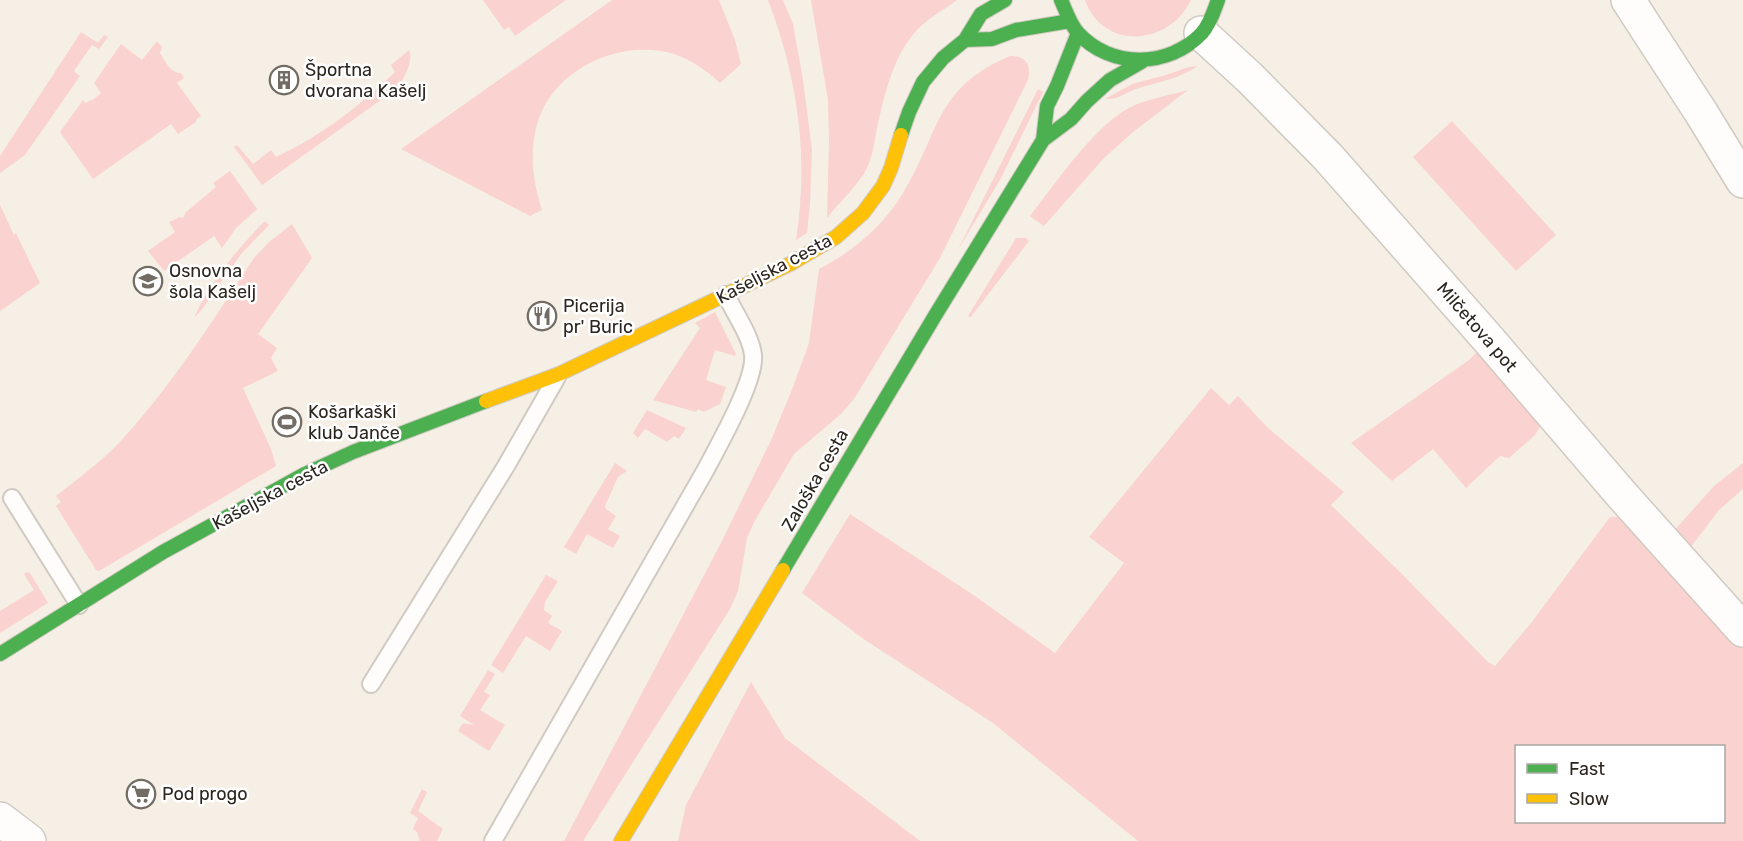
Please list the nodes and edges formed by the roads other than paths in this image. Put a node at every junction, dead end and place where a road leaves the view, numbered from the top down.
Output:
1 (1005, 0) edge
2 (1061, 0) edge
3 (1218, 0) edge
4 (1628, 0) edge
5 (1074, 27) junction
6 (1202, 33) junction
7 (965, 40) junction
8 (1143, 61) junction
9 (1043, 140) junction
10 (1743, 181) edge
11 (726, 295) junction
12 (559, 374) junction
13 (12, 498) dead end
14 (79, 605) junction
15 (1743, 630) edge
16 (0, 654) edge
17 (371, 684) dead end
18 (0, 819) edge
19 (29, 841) edge
20 (493, 841) edge
21 (621, 841) edge

1 - 7 street, Kašeljska cesta
2 - 5 street
3 - 6 street
4 - 10 street
5 - 7 street
5 - 8 street
5 - 9 street, Zaloška cesta
6 - 8 street
6 - 15 street, Milčetova pot
7 - 11 street, Kašeljska cesta
8 - 9 street, Zaloška cesta
9 - 21 street, Zaloška cesta
11 - 12 street, Kašeljska cesta
11 - 20 lane
12 - 14 street, Kašeljska cesta
12 - 17 lane
13 - 14 lane
14 - 16 street, Kašeljska cesta
18 - 19 street

